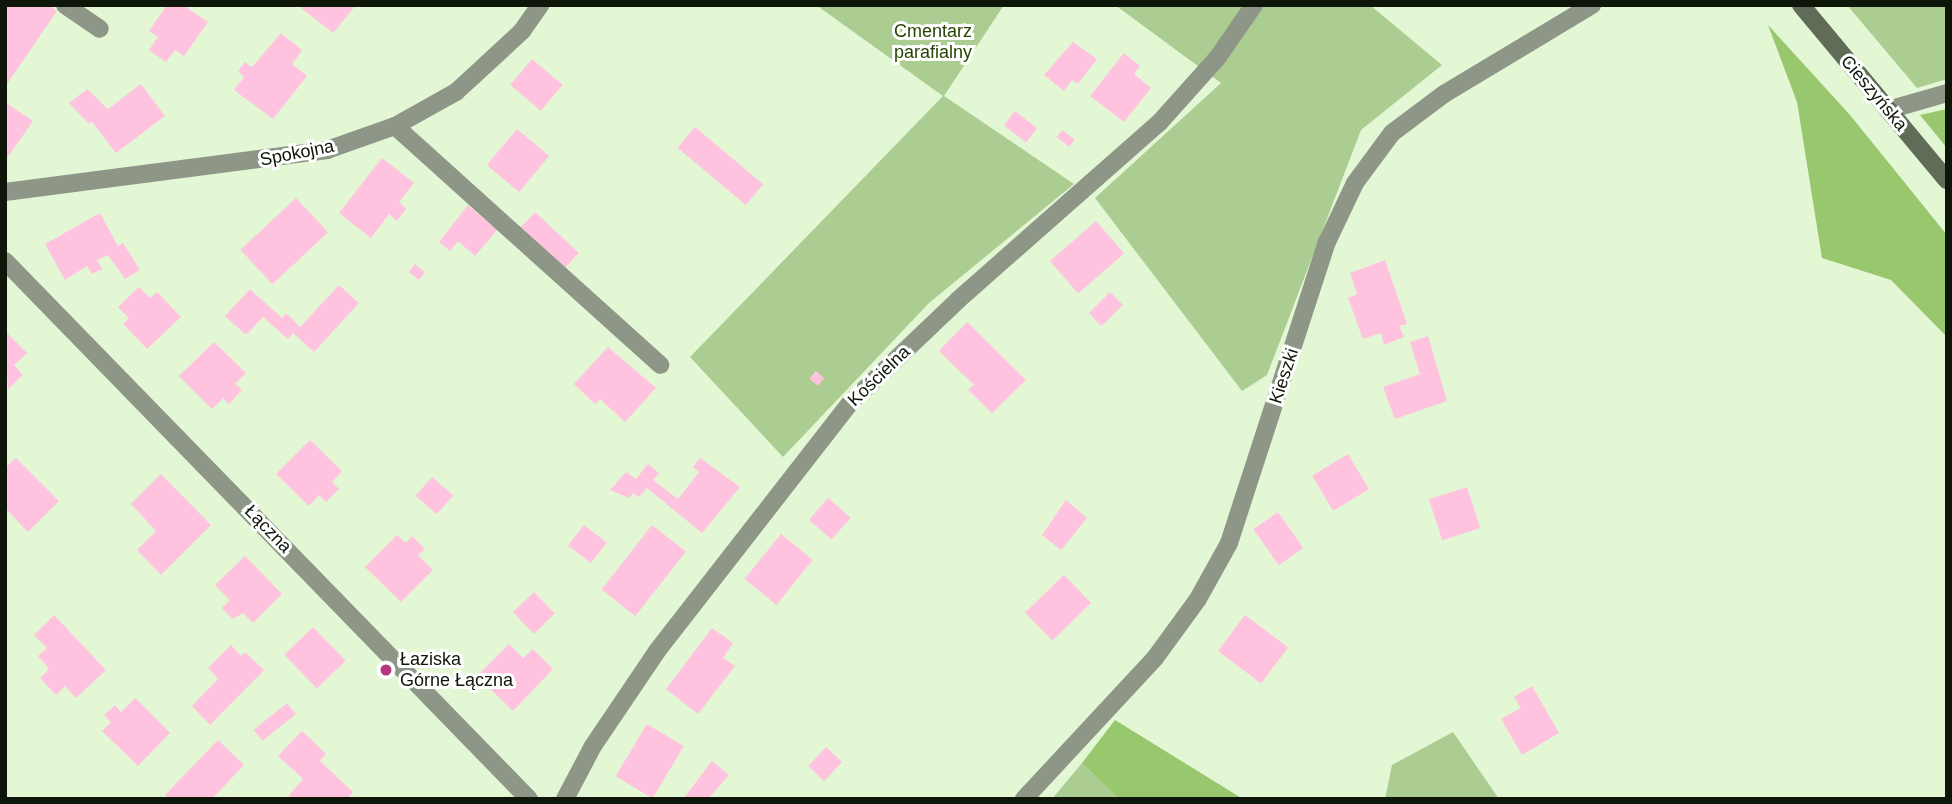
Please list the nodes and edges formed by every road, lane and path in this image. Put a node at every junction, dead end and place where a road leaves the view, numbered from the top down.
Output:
1 (65, 5) edge
2 (540, 5) edge
3 (1254, 5) edge
4 (1592, 5) edge
5 (1801, 5) edge
6 (100, 29) dead end
7 (1947, 93) edge
8 (1888, 110) junction
9 (395, 126) junction
10 (1947, 180) edge
11 (5, 192) edge
12 (5, 261) edge
13 (660, 365) dead end
14 (529, 799) edge
15 (565, 799) edge
16 (1024, 799) edge

1 - 6 street
2 - 9 street, Spokojna
3 - 15 street, Kościelna
4 - 16 street, Kieszki
5 - 8 street, Cieszyńska
7 - 8 street
8 - 10 street, Cieszyńska
9 - 11 street, Spokojna
9 - 13 street
12 - 14 street, Łączna

